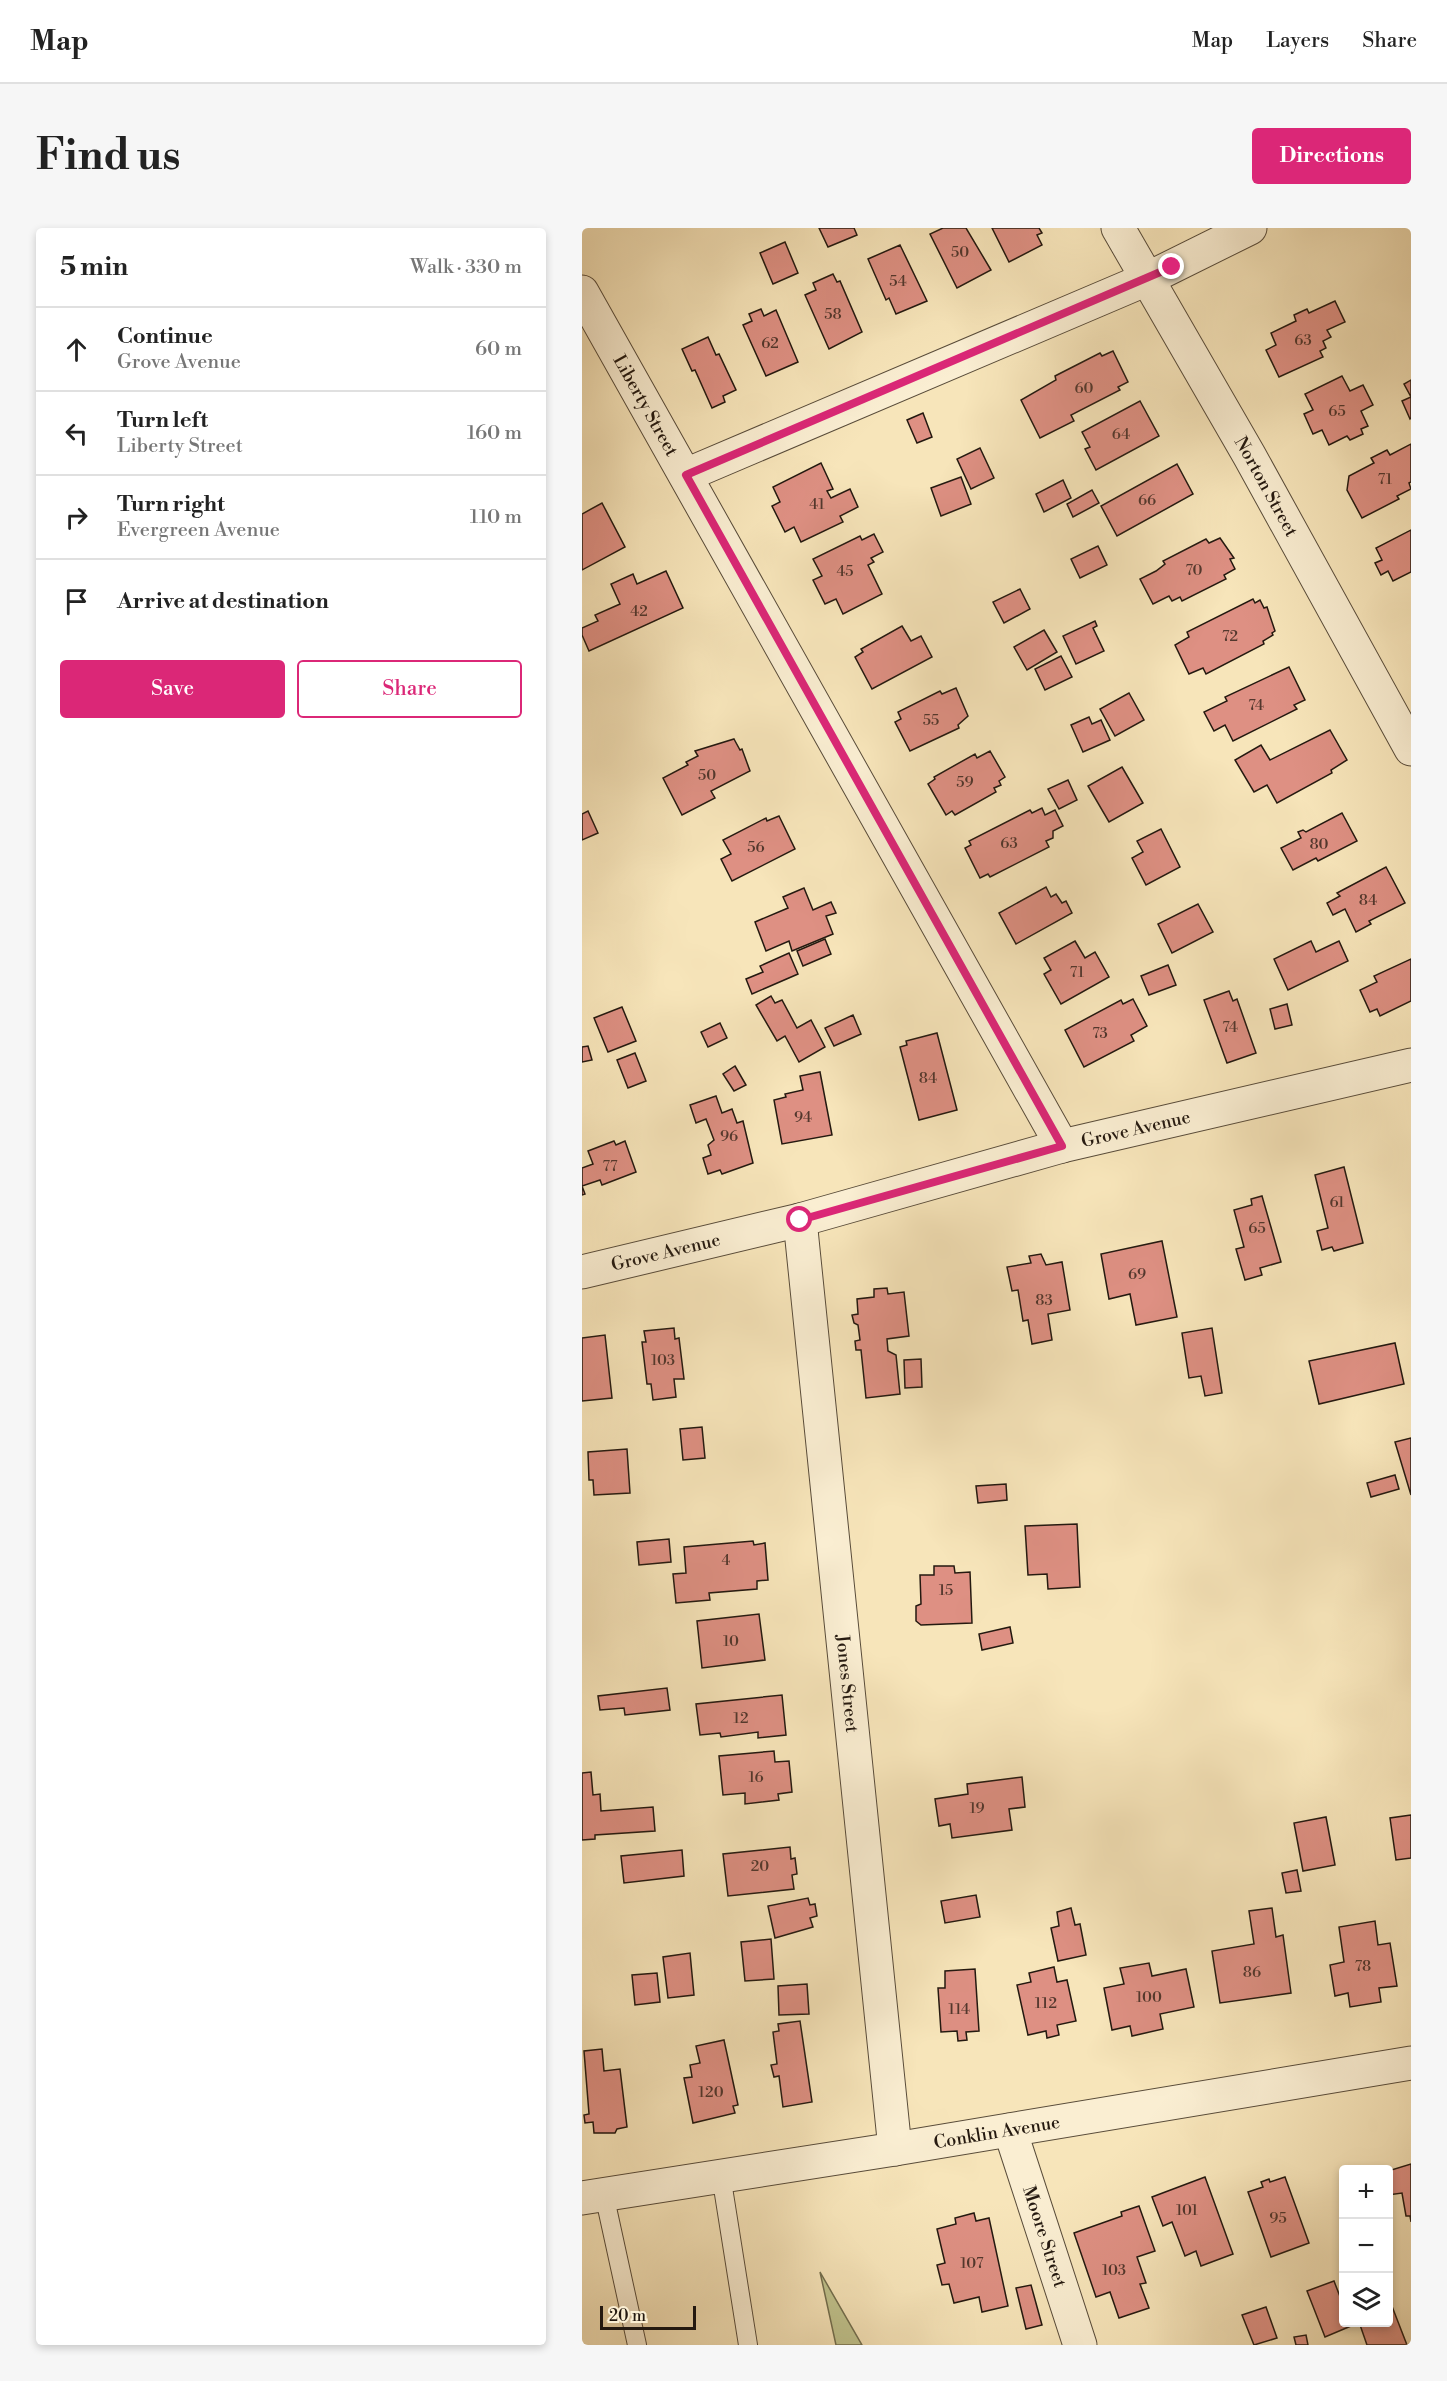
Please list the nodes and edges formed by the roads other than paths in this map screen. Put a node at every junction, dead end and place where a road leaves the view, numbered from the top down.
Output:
1 (1118, 228) edge
2 (1250, 228) edge
3 (1147, 279) junction
4 (582, 292) edge
5 (686, 475) junction
6 (1411, 749) edge
7 (1411, 1065) edge
8 (1062, 1146) junction
9 (800, 1220) junction
10 (582, 1272) edge
11 (1411, 2063) edge
12 (1010, 2130) junction
13 (895, 2149) junction
14 (721, 2175) junction
15 (593, 2196) edge
16 (637, 2345) edge
17 (748, 2345) edge
18 (1080, 2345) edge

1 - 3 street, Norton Street
2 - 3 street
3 - 5 street
3 - 6 street, Norton Street
4 - 5 street, Liberty Street
5 - 8 street, Liberty Street
7 - 8 street, Grove Avenue
8 - 9 street, Grove Avenue
9 - 10 street, Grove Avenue
9 - 13 street, Jones Street
11 - 12 street, Conklin Avenue
12 - 13 street, Conklin Avenue
12 - 18 street, Moore Street
13 - 14 street, Conklin Avenue
14 - 15 street, Conklin Avenue
14 - 17 lane
15 - 16 lane

